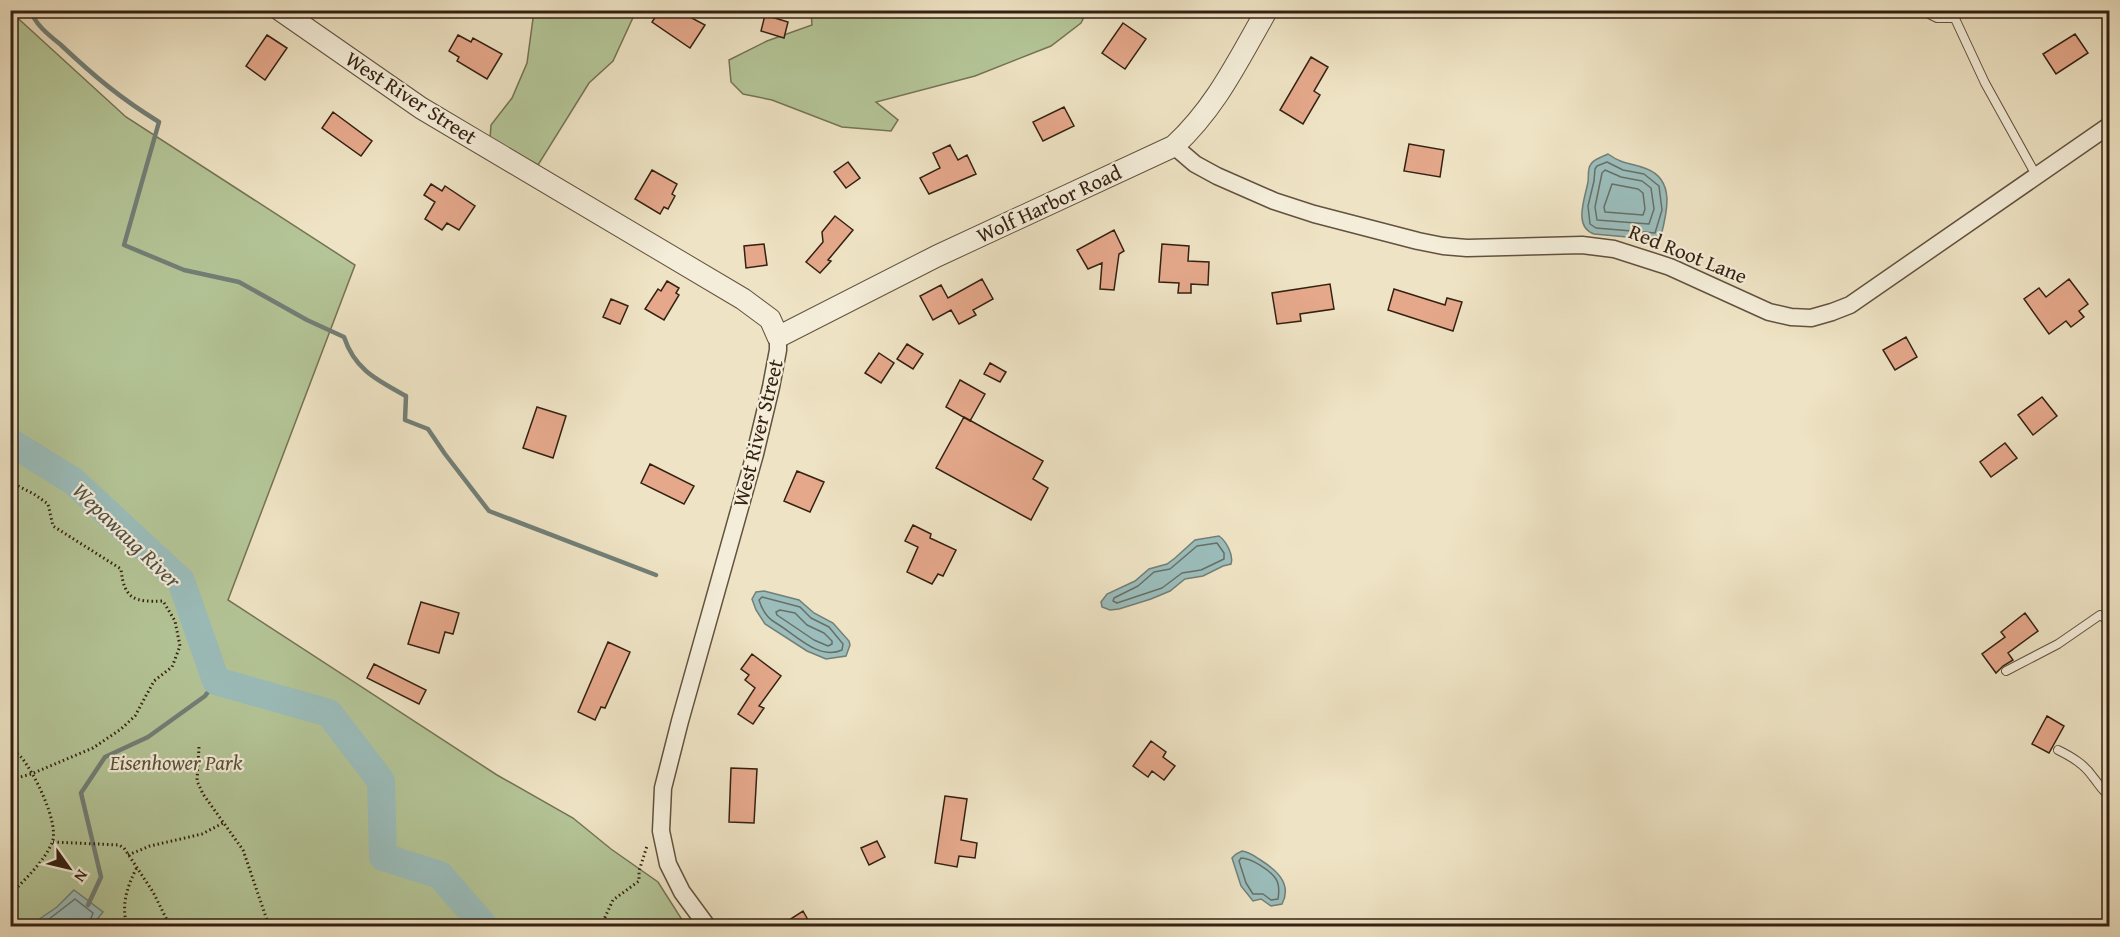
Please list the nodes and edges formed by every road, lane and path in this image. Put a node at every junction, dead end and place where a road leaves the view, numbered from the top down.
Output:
1 (280, 10) edge
2 (1267, 10) edge
3 (1921, 10) edge
4 (1953, 14) edge
5 (2109, 125) edge
6 (1174, 146) junction
7 (2036, 175) junction
8 (778, 337) junction
9 (10, 482) edge
10 (2109, 622) edge
11 (2006, 671) dead end
12 (199, 747) dead end
13 (10, 748) edge
14 (2058, 750) dead end
15 (31, 774) junction
16 (10, 780) edge
17 (2109, 796) edge
18 (225, 822) junction
19 (650, 838) dead end
20 (53, 842) junction
21 (128, 855) junction
22 (137, 867) junction
23 (10, 895) edge
24 (127, 927) edge
25 (170, 927) edge
26 (269, 927) edge
27 (601, 927) edge
28 (707, 927) edge

1 - 8 street, West River Street
2 - 6 street, Wolf Harbor Road
3 - 4 lane
4 - 7 lane
5 - 7 street, Red Root Lane
6 - 7 street, Red Root Lane
6 - 8 street, Wolf Harbor Road
8 - 28 street, West River Street
9 - 15 path
10 - 11 lane
12 - 18 path
13 - 15 path
14 - 17 lane
15 - 16 path
15 - 20 path
18 - 21 path
18 - 26 path
19 - 27 path
20 - 21 path
20 - 23 path
21 - 22 path
22 - 24 path
22 - 25 path

